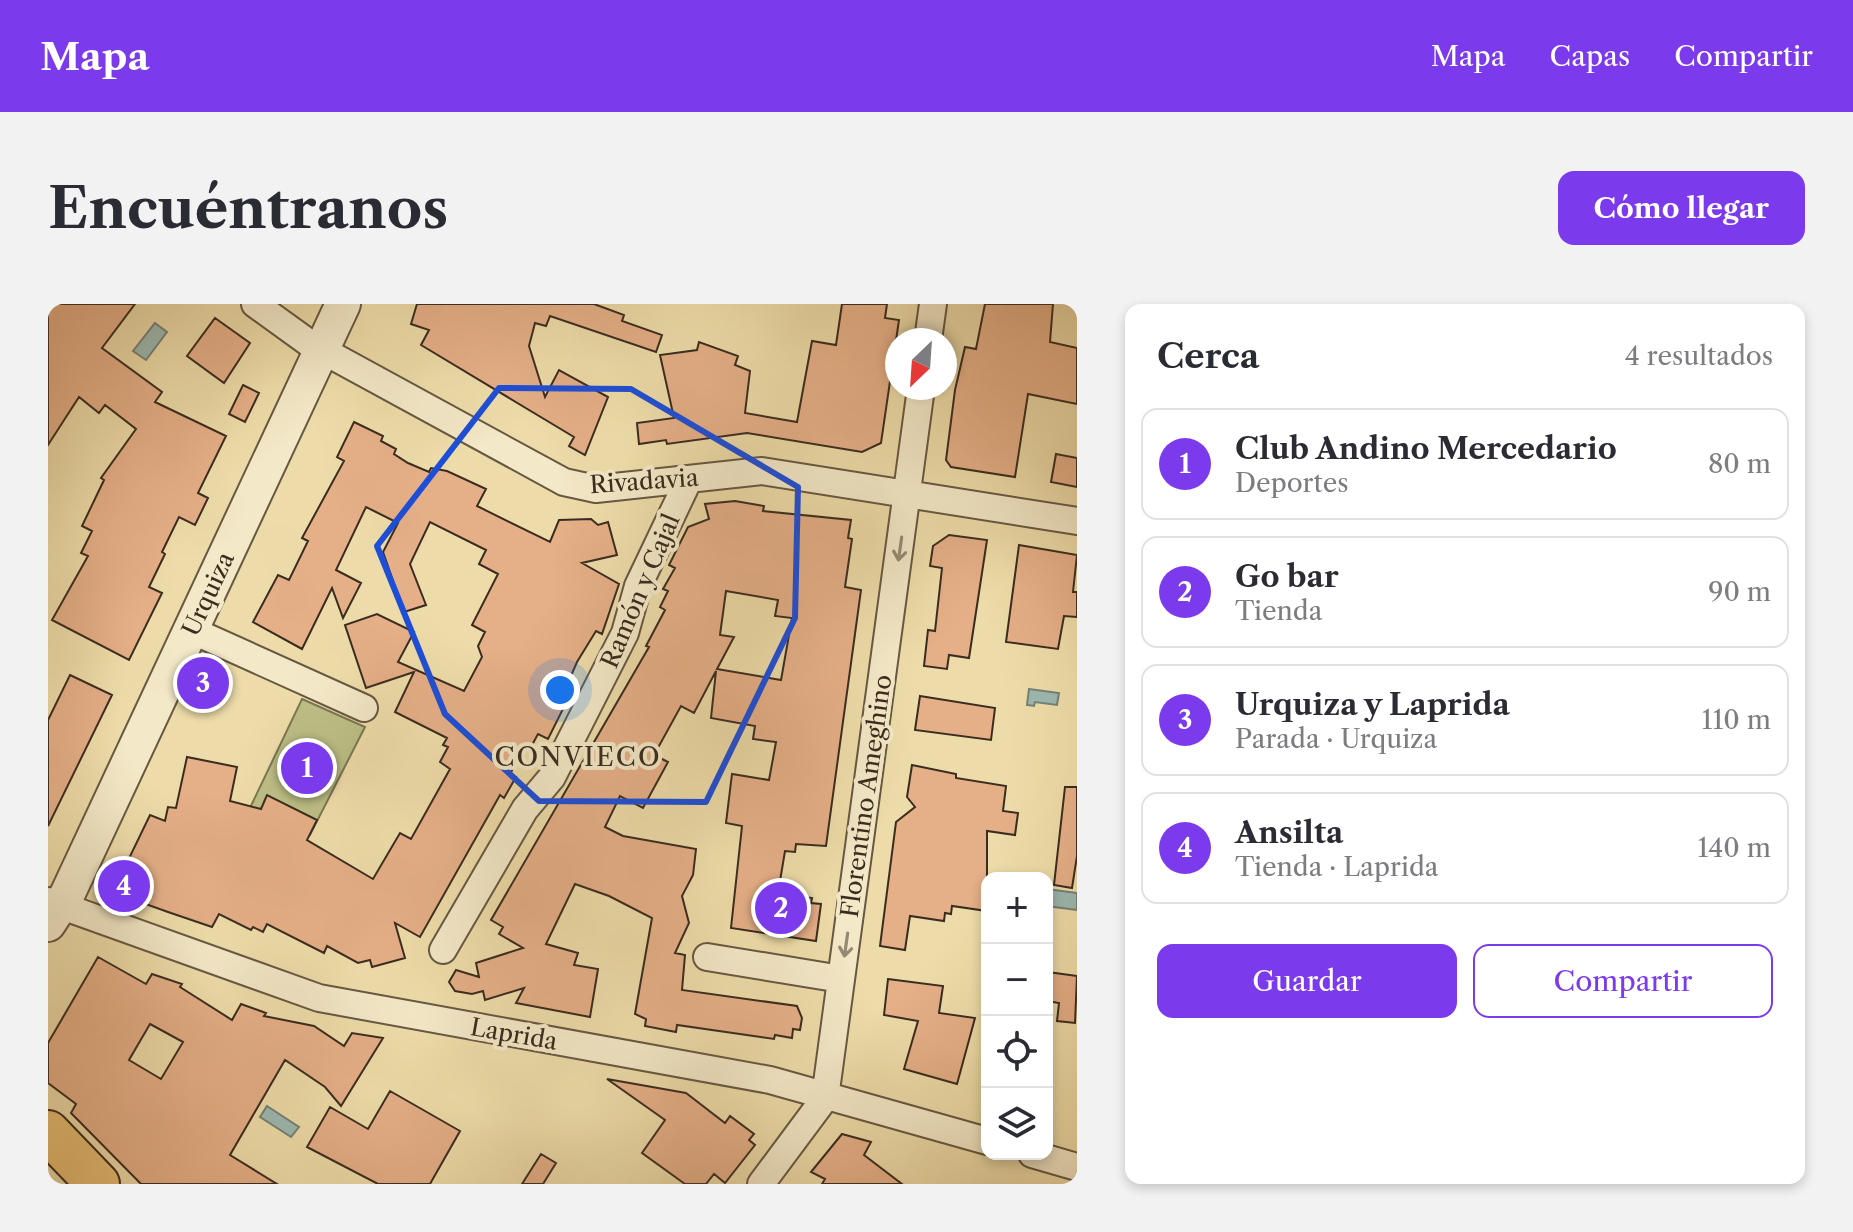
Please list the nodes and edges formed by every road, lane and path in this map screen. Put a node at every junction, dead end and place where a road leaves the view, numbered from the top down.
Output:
1 (255, 304) edge
2 (343, 304) edge
3 (933, 304) edge
4 (930, 328) edge
5 (322, 350) junction
6 (919, 400) edge
7 (689, 479) junction
8 (907, 495) junction
9 (1077, 521) edge
10 (191, 630) junction
11 (364, 708) dead end
12 (52, 910) edge
13 (443, 950) dead end
14 (707, 957) dead end
15 (841, 979) junction
16 (825, 1095) junction
17 (48, 1132) edge
18 (981, 1139) edge
19 (1053, 1160) edge
20 (1077, 1167) edge
21 (98, 1184) edge
22 (761, 1184) edge

1 - 5 street, Rivadavia
2 - 5 street, Urquiza
3 - 4 street
5 - 7 street, Rivadavia
5 - 10 street, Urquiza
6 - 8 street, Florentino Ameghino
7 - 8 street, Rivadavia
7 - 13 street, Ramón y Cajal
8 - 9 street, Rivadavia
8 -> 15 street, Florentino Ameghino
10 - 11 street
10 - 12 street, Urquiza
12 - 16 street, Laprida
14 - 15 street
15 - 16 street, Florentino Ameghino
16 - 18 street, Laprida
16 - 22 street, Florentino Ameghino
17 - 21 main road
19 - 20 street

